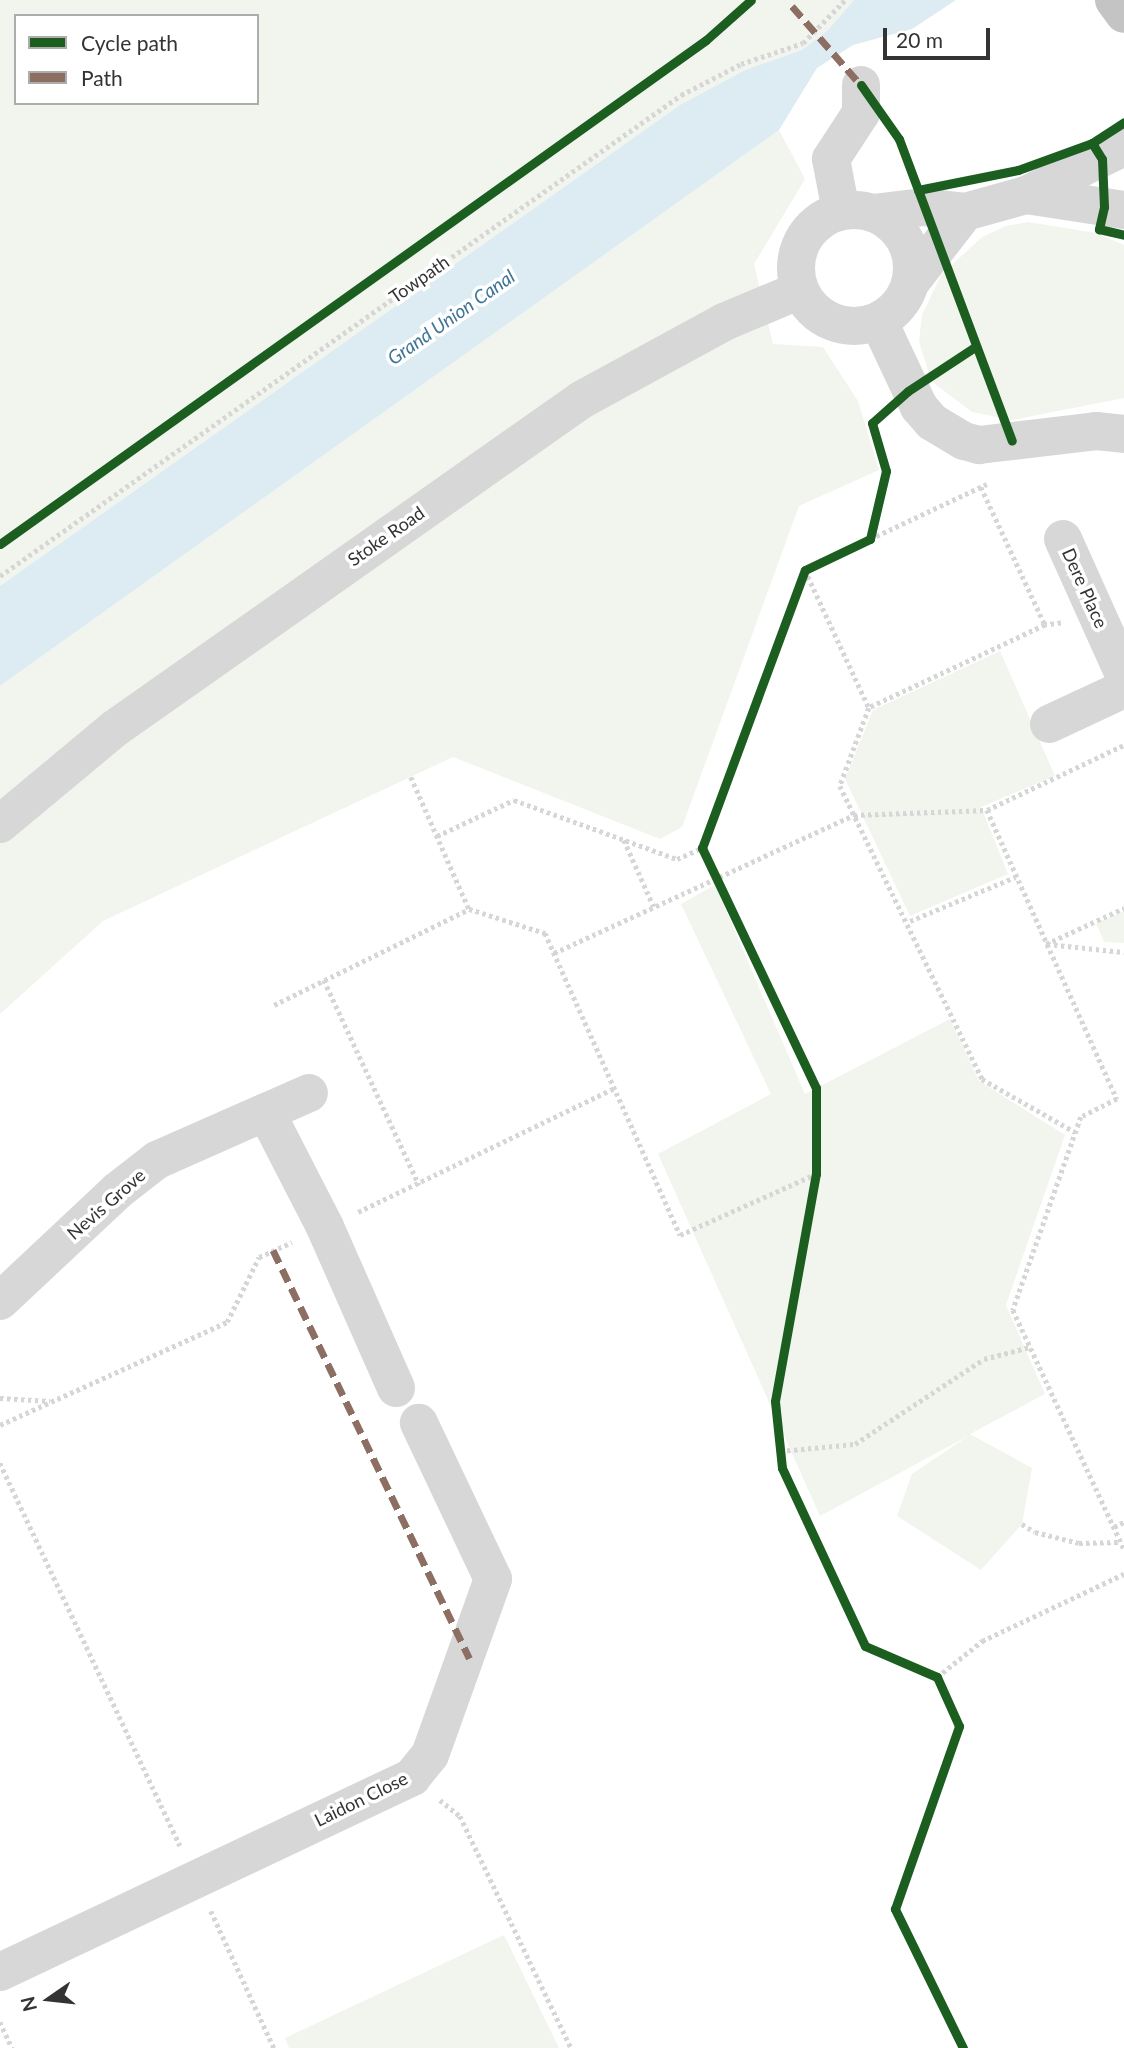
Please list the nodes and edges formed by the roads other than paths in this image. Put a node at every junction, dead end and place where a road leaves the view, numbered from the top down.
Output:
1 (1114, 0) edge
2 (1124, 14) edge
3 (861, 85) dead end
4 (1124, 147) edge
5 (1026, 195) junction
6 (1124, 210) edge
7 (857, 212) junction
8 (965, 212) junction
9 (910, 283) junction
10 (800, 290) junction
11 (878, 322) junction
12 (1124, 434) edge
13 (1063, 539) dead end
14 (1124, 675) edge
15 (1124, 689) edge
16 (1049, 724) dead end
17 (0, 824) edge
18 (309, 1093) dead end
19 (266, 1112) junction
20 (0, 1301) edge
21 (396, 1388) dead end
22 (419, 1423) dead end
23 (0, 1972) edge

1 - 2 highway
3 - 7 street
4 - 5 street
5 - 6 street
5 - 8 street
7 - 8 street
7 - 9 street
7 - 10 street
8 - 9 street
9 - 11 street
10 - 11 street
10 - 17 street, Stoke Road
11 - 12 street
13 - 14 street, Dere Place
15 - 16 street
18 - 19 street, Nevis Grove
19 - 20 street, Nevis Grove
19 - 21 street
22 - 23 street, Laidon Close

